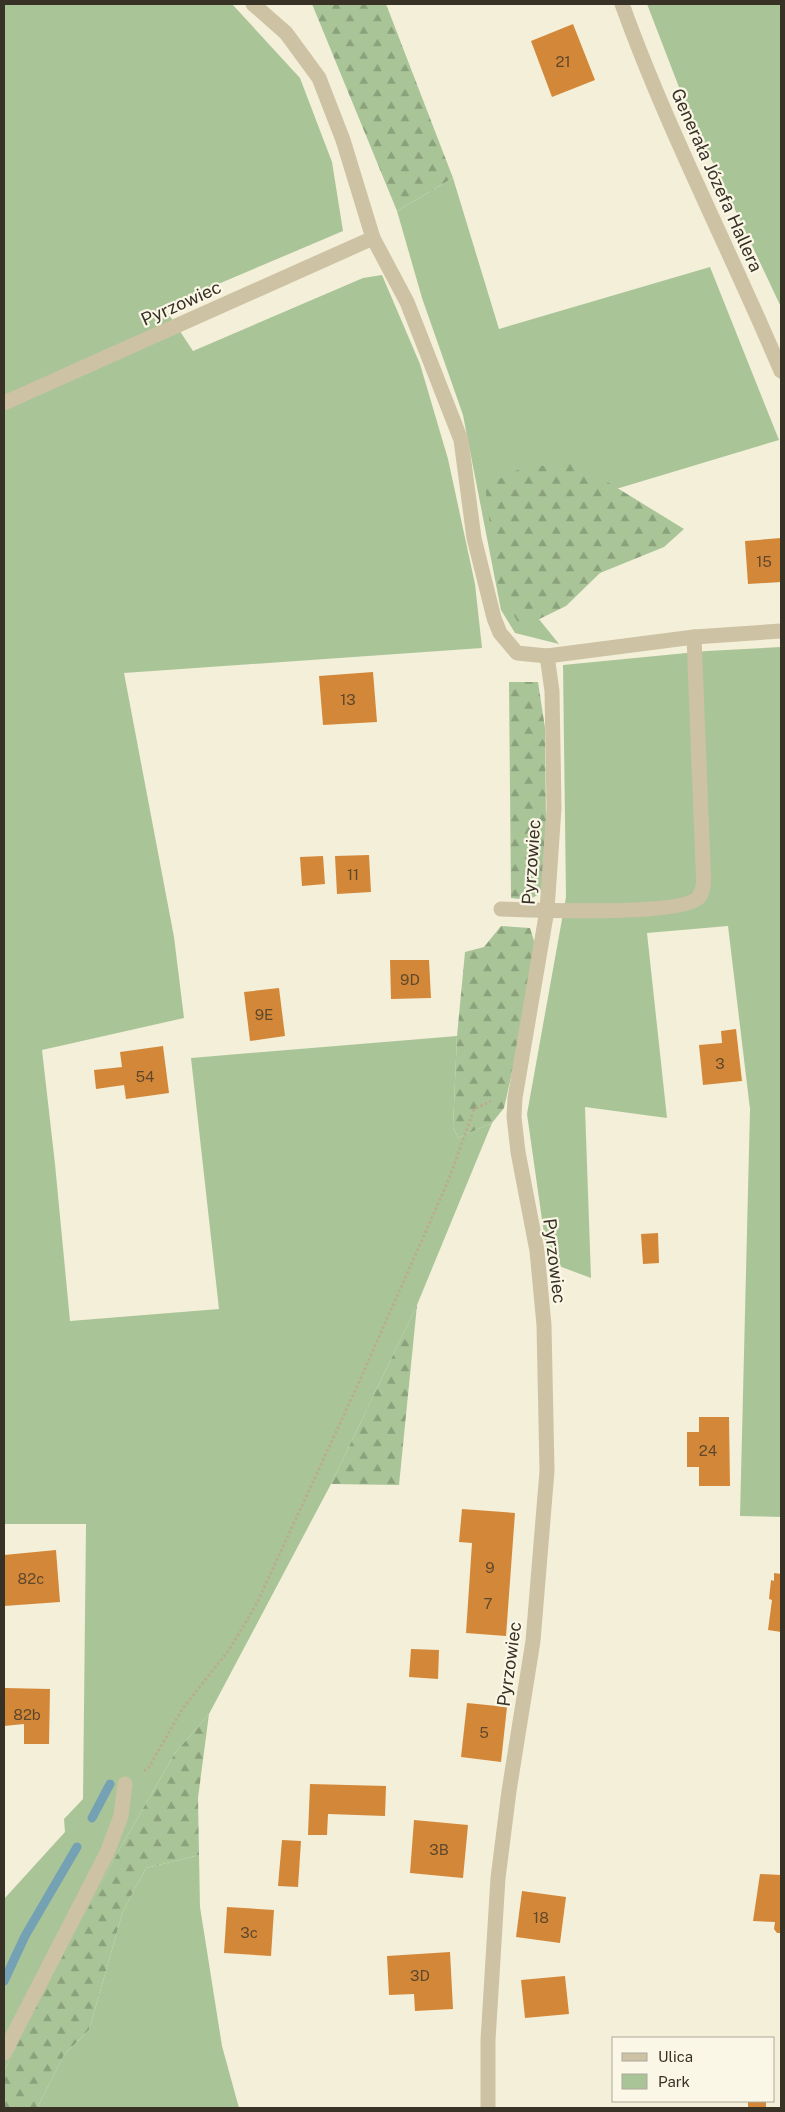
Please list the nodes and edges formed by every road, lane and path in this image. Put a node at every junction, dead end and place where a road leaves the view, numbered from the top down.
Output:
1 (253, 4) edge
2 (622, 4) edge
3 (372, 238) junction
4 (781, 371) edge
5 (4, 403) edge
6 (781, 631) edge
7 (694, 638) junction
8 (547, 656) junction
9 (501, 909) dead end
10 (547, 910) junction
11 (515, 1098) junction
12 (125, 1784) joint
13 (4, 2053) edge
14 (488, 2108) edge

1 - 3 street
2 - 4 street, Generała Józefa Hallera
3 - 5 street, Pyrzowiec
3 - 8 street
6 - 7 street
7 - 8 street
7 - 10 street
8 - 10 street, Pyrzowiec
9 - 10 street
10 - 11 street, Pyrzowiec
11 - 12 path
11 - 14 street, Pyrzowiec
12 - 13 street

